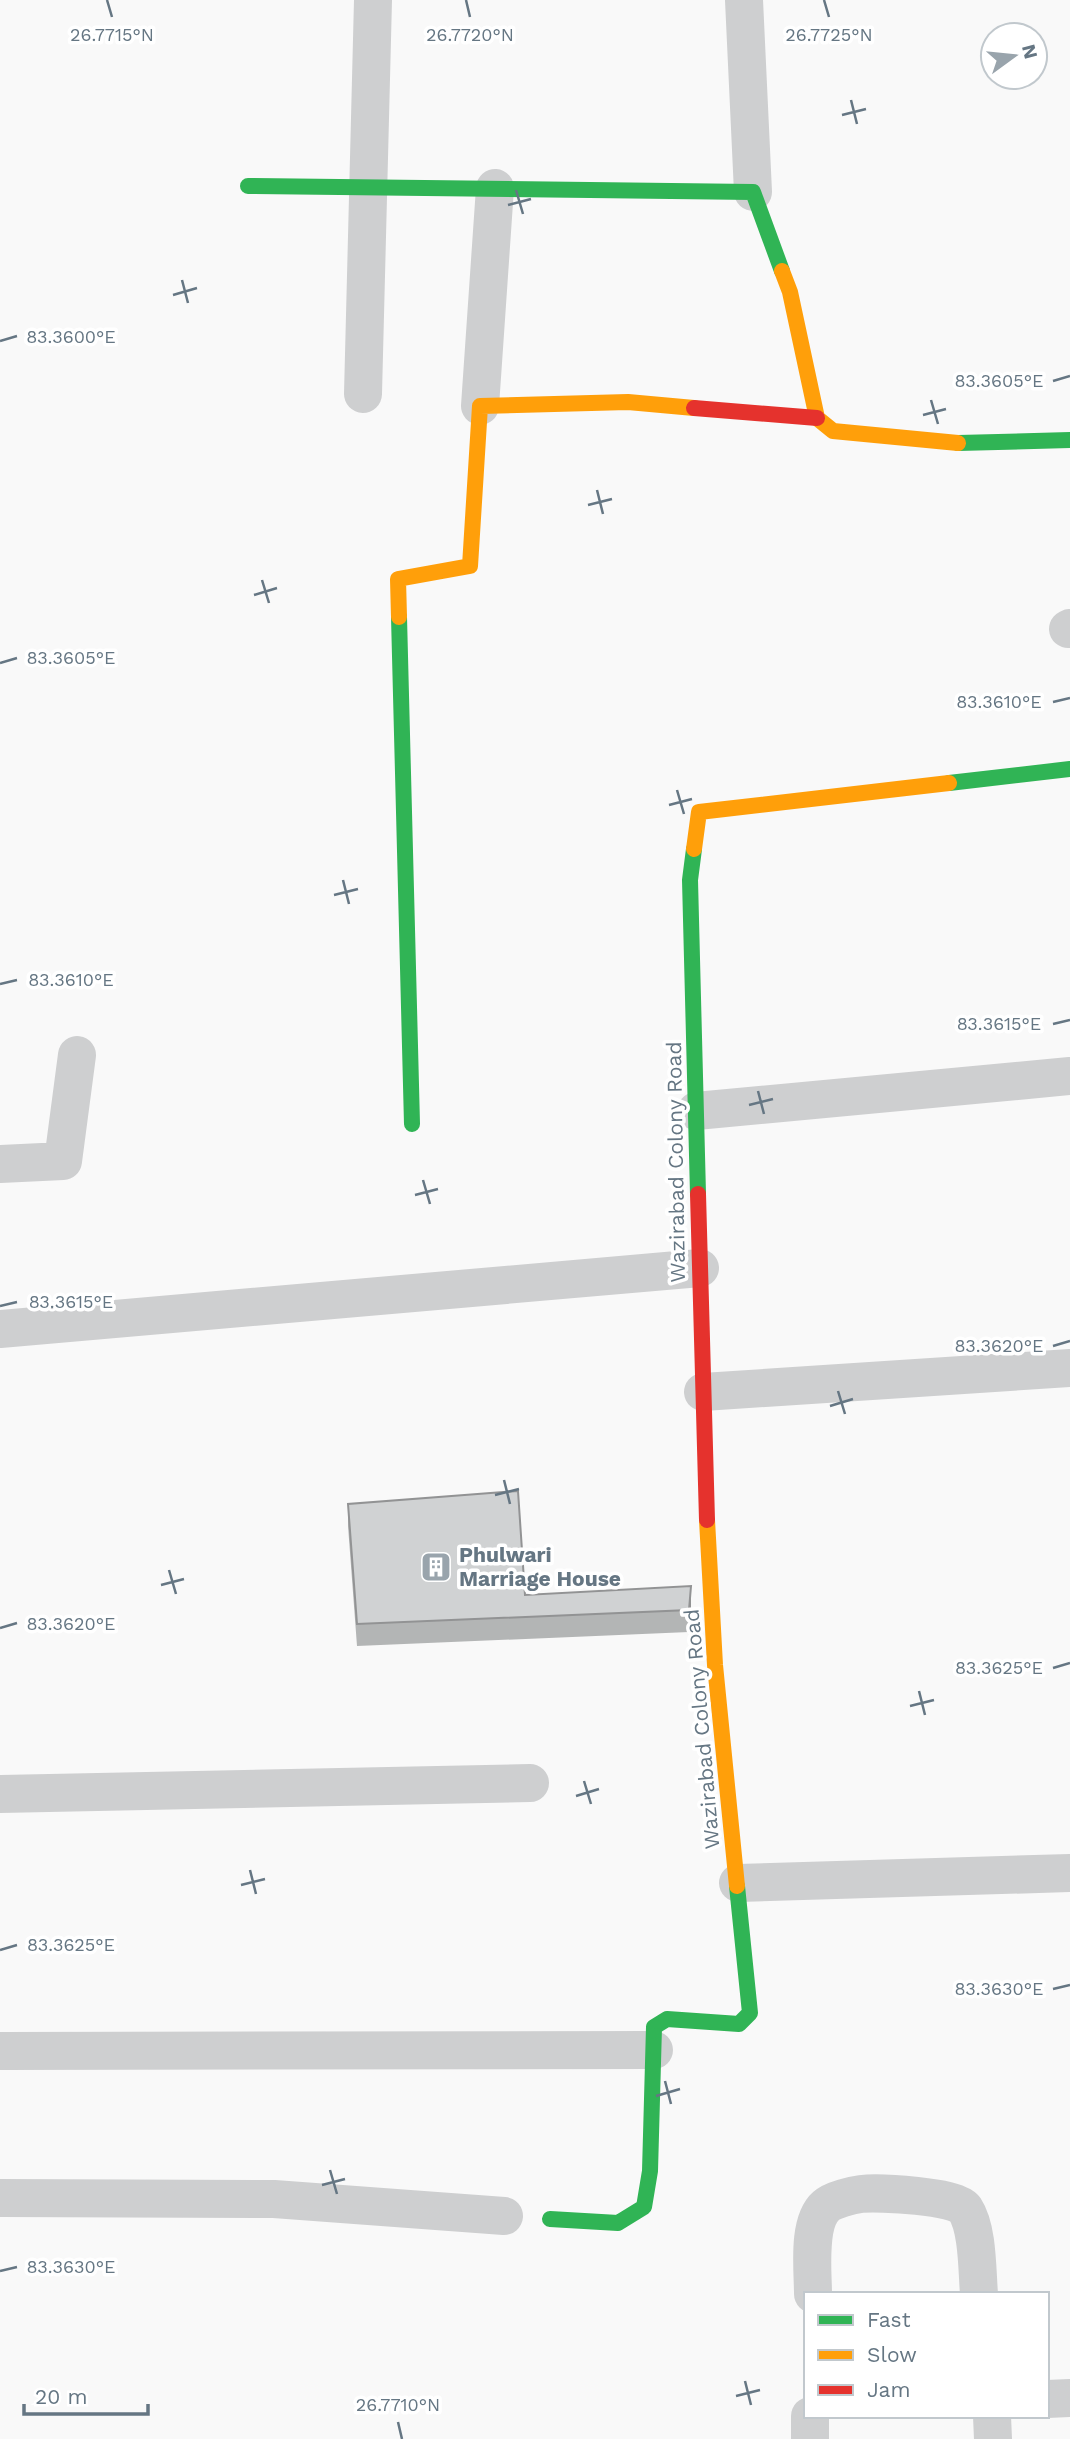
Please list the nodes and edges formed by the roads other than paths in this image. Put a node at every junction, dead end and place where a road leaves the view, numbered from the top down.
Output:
1 (373, 0) edge
2 (744, 0) edge
3 (248, 186) dead end
4 (369, 187) junction
5 (495, 188) junction
6 (753, 192) junction
7 (363, 394) dead end
8 (480, 405) junction
9 (817, 418) junction
10 (1070, 440) edge
11 (1070, 769) edge
12 (77, 1055) dead end
13 (1070, 1076) edge
14 (696, 1111) junction
15 (412, 1124) dead end
16 (0, 1164) edge
17 (700, 1268) junction
18 (0, 1329) edge
19 (1070, 1368) edge
20 (703, 1392) junction
21 (530, 1783) dead end
22 (0, 1794) edge
23 (1070, 1873) edge
24 (738, 1883) junction
25 (654, 2050) junction
26 (0, 2051) edge
27 (0, 2199) edge
28 (504, 2216) dead end
29 (551, 2219) dead end
30 (813, 2292) edge
31 (979, 2292) edge
32 (1070, 2398) edge
33 (1049, 2399) edge
34 (810, 2418) edge
35 (992, 2418) edge
36 (810, 2439) edge
37 (993, 2439) edge

1 - 4 street
2 - 6 street
3 - 4 street
4 - 5 street
4 - 7 street
5 - 6 street
5 - 8 street
6 - 9 street
8 - 9 street
8 - 15 street
9 - 10 street
11 - 14 street, Wazirabad Colony Road
12 - 16 street
13 - 14 street
14 - 17 street, Wazirabad Colony Road
17 - 18 street
17 - 20 street, Wazirabad Colony Road
19 - 20 street
20 - 24 street, Wazirabad Colony Road
21 - 22 street
23 - 24 street
24 - 25 street, Wazirabad Colony Road
25 - 26 street
25 - 29 street
27 - 28 street
30 - 31 street
32 - 33 street
34 - 36 street
35 - 37 street

